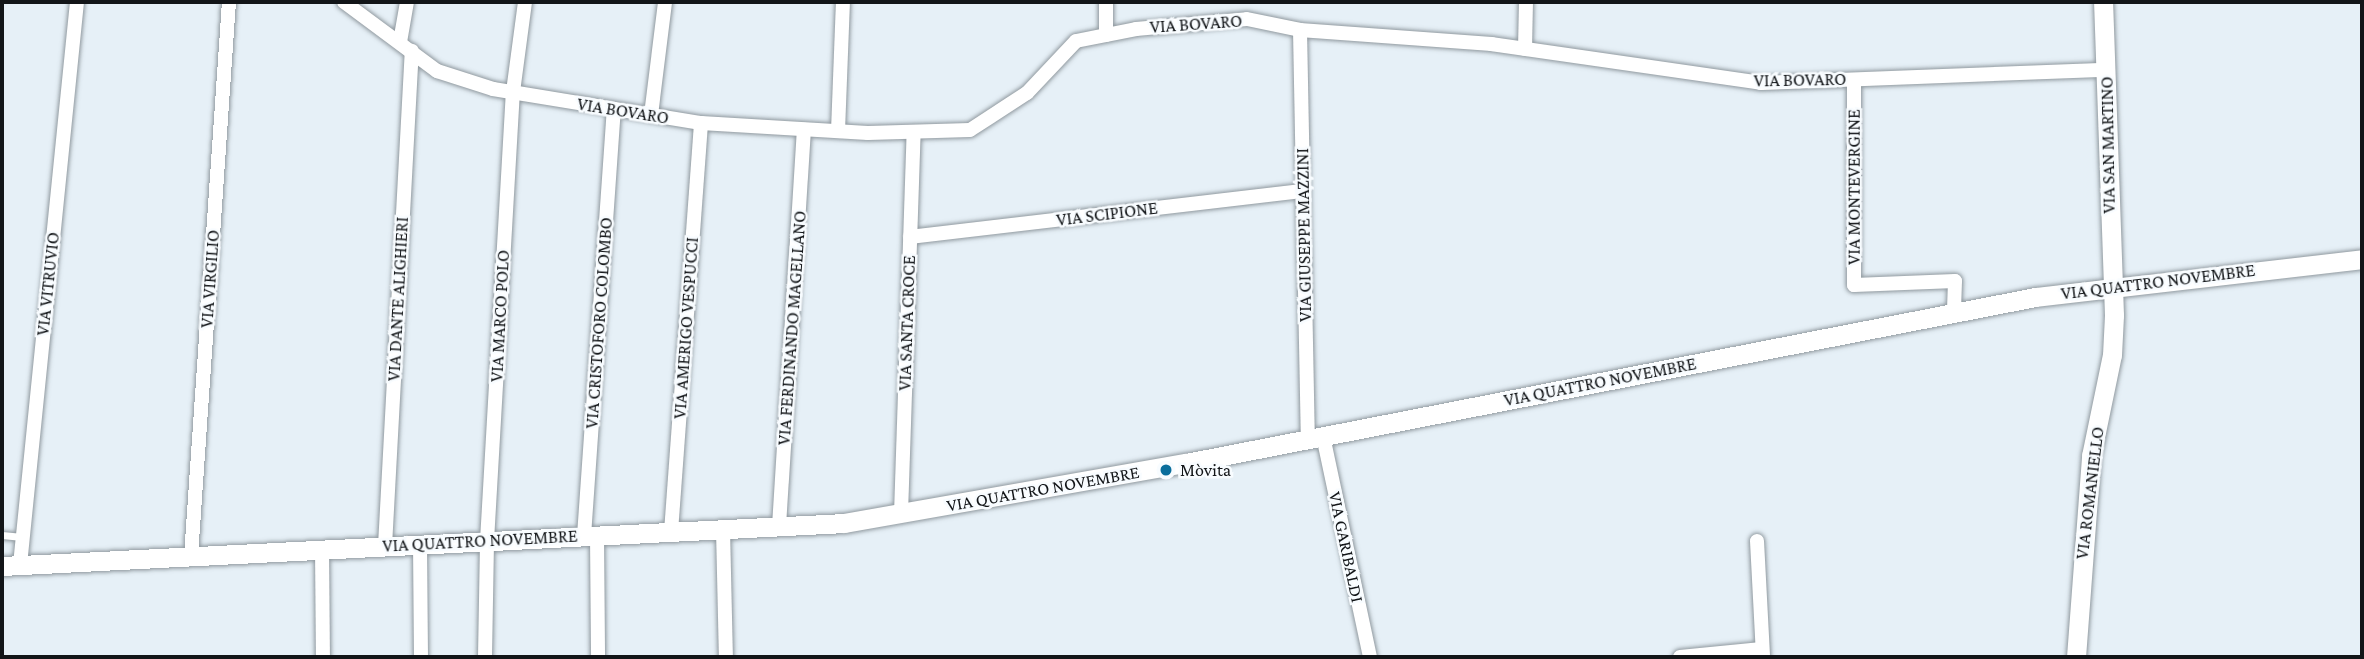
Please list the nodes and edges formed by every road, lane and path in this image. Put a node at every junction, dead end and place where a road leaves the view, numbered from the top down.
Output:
1 (77, 2) edge
2 (229, 2) edge
3 (344, 2) edge
4 (407, 2) edge
5 (525, 2) edge
6 (665, 2) edge
7 (843, 2) edge
8 (1106, 2) edge
9 (1526, 2) edge
10 (2103, 2) edge
11 (1300, 30) junction
12 (1106, 35) junction
13 (400, 42) junction
14 (1525, 49) junction
15 (412, 51) junction
16 (2107, 70) junction
17 (1854, 80) junction
18 (513, 92) junction
19 (614, 109) junction
20 (651, 115) junction
21 (701, 124) junction
22 (804, 130) junction
23 (838, 131) junction
24 (914, 132) junction
25 (1303, 191) junction
26 (910, 237) junction
27 (2362, 259) edge
28 (2111, 288) junction
29 (1954, 315) junction
30 (1315, 438) junction
31 (901, 514) junction
32 (779, 526) junction
33 (723, 529) junction
34 (671, 532) junction
35 (2, 534) edge
36 (591, 536) junction
37 (22, 537) junction
38 (487, 541) junction
39 (1757, 541) dead end
40 (420, 544) junction
41 (385, 546) junction
42 (322, 549) junction
43 (191, 556) junction
44 (11, 566) edge
45 (1762, 653) edge
46 (323, 657) edge
47 (421, 657) edge
48 (485, 657) edge
49 (598, 657) edge
50 (726, 657) edge
51 (1370, 657) edge
52 (1680, 657) edge
53 (2076, 657) edge

1 - 37 street, VIA VITRUVIO
2 - 43 street, VIA VIRGILIO
3 - 13 street, VIA BOVARO
4 - 13 street
5 - 18 street, VIA MARCO POLO
6 - 20 street
7 - 23 street
8 - 12 street
9 - 14 street
10 - 16 street, VIA SAN MARTINO
11 - 12 street, VIA BOVARO
11 - 14 street, VIA BOVARO
11 - 25 street, VIA GIUSEPPE MAZZINI
12 - 24 street, VIA BOVARO
13 - 15 street, VIA BOVARO
14 - 17 street, VIA BOVARO
15 - 18 street, VIA BOVARO
15 - 41 street, VIA DANTE ALIGHIERI
16 - 17 street, VIA BOVARO
16 - 28 street, VIA SAN MARTINO
17 - 29 street, VIA MONTEVERGINE
18 - 19 street, VIA BOVARO
18 - 38 street, VIA MARCO POLO
19 - 20 street, VIA BOVARO
19 - 36 street, VIA CRISTOFORO COLOMBO
20 - 21 street, VIA BOVARO
21 - 22 street, VIA BOVARO
21 - 34 street, VIA AMERIGO VESPUCCI
22 - 23 street, VIA BOVARO
22 - 32 street, VIA FERDINANDO MAGELLANO
23 - 24 street, VIA BOVARO
24 - 26 street, VIA SANTA CROCE
25 - 26 street, VIA SCIPIONE
25 - 30 street, VIA GIUSEPPE MAZZINI
26 - 31 street, VIA SANTA CROCE
27 - 28 street, VIA QUATTRO NOVEMBRE
28 - 29 street, VIA QUATTRO NOVEMBRE
28 - 53 street, VIA ROMANIELLO
29 - 30 street, VIA QUATTRO NOVEMBRE
30 - 31 street, VIA QUATTRO NOVEMBRE
30 - 51 street, VIA GARIBALDI
31 - 32 street, VIA QUATTRO NOVEMBRE
32 - 33 street, VIA QUATTRO NOVEMBRE
33 - 34 street, VIA QUATTRO NOVEMBRE
33 - 50 street
34 - 36 street, VIA QUATTRO NOVEMBRE
35 - 37 lane
36 - 38 street, VIA QUATTRO NOVEMBRE
36 - 49 street, VIA CRISTOFORO COLOMBO
37 - 44 street, VIA VITRUVIO
38 - 40 street, VIA QUATTRO NOVEMBRE
38 - 48 street, VIA MARCO POLO
39 - 45 street
40 - 41 street, VIA QUATTRO NOVEMBRE
40 - 47 street
41 - 42 street, VIA QUATTRO NOVEMBRE
42 - 43 street, VIA QUATTRO NOVEMBRE
42 - 46 street
43 - 44 street, VIA QUATTRO NOVEMBRE
45 - 52 street

